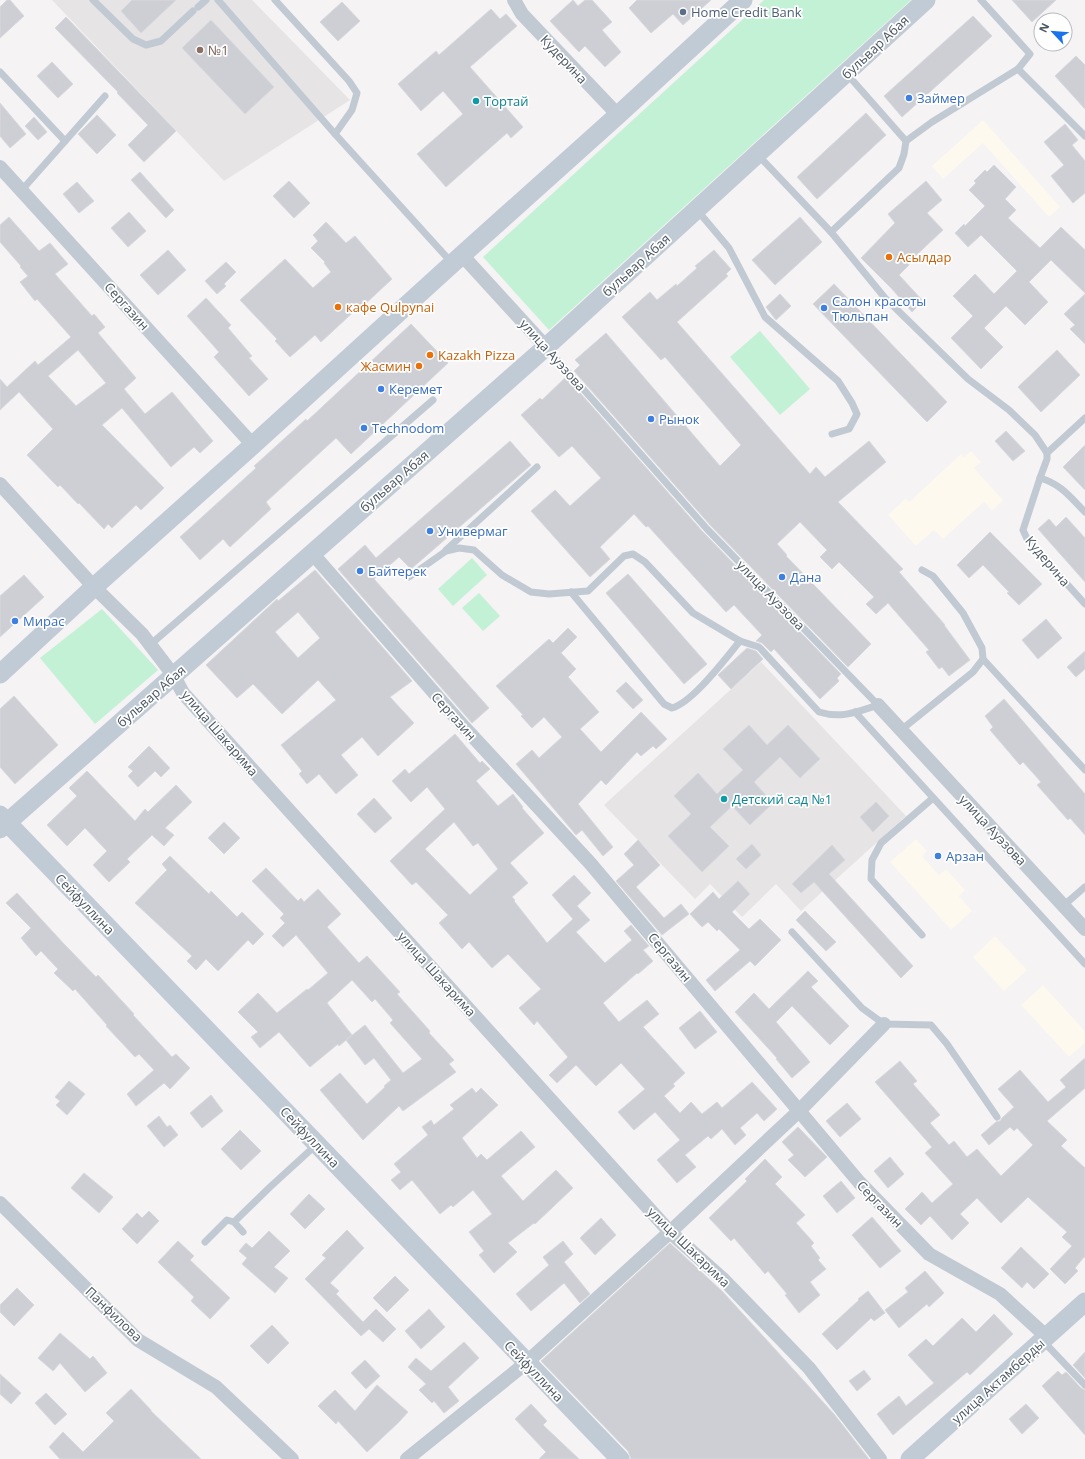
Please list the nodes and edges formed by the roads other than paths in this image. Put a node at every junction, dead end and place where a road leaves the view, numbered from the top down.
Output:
1 (93, 0) edge
2 (206, 0) edge
3 (218, 0) edge
4 (275, 0) edge
5 (514, 0) edge
6 (743, 0) edge
7 (926, 0) edge
8 (981, 0) edge
9 (1018, 68) junction
10 (0, 72) edge
11 (846, 73) junction
12 (105, 96) dead end
13 (618, 115) junction
14 (335, 134) junction
15 (1085, 136) edge
16 (64, 141) junction
17 (906, 142) junction
18 (758, 155) junction
19 (0, 167) edge
20 (21, 191) junction
21 (697, 210) junction
22 (831, 232) junction
23 (457, 259) junction
24 (546, 347) junction
25 (434, 400) dead end
26 (1085, 418) edge
27 (832, 434) dead end
28 (253, 445) junction
29 (1047, 453) junction
30 (537, 467) dead end
31 (1040, 478) junction
32 (0, 484) edge
33 (1085, 512) edge
34 (446, 551) junction
35 (312, 553) junction
36 (922, 570) dead end
37 (409, 578) dead end
38 (94, 587) junction
39 (571, 592) junction
40 (1085, 604) edge
41 (740, 641) junction
42 (151, 644) junction
43 (983, 659) junction
44 (0, 674) edge
45 (174, 676) junction
46 (878, 705) junction
47 (855, 712) junction
48 (901, 730) junction
49 (1085, 770) edge
50 (933, 798) junction
51 (2, 822) edge
52 (1085, 887) edge
53 (1063, 906) junction
54 (1085, 929) edge
55 (792, 932) dead end
56 (922, 935) dead end
57 (1085, 964) edge
58 (884, 1024) junction
59 (799, 1111) junction
60 (997, 1117) dead end
61 (317, 1145) junction
62 (0, 1203) edge
63 (234, 1222) junction
64 (243, 1232) dead end
65 (670, 1232) junction
66 (205, 1242) dead end
67 (1085, 1302) edge
68 (1045, 1339) junction
69 (526, 1363) junction
70 (1085, 1385) edge
71 (292, 1459) edge
72 (407, 1459) edge
73 (620, 1459) edge
74 (880, 1459) edge
75 (910, 1459) edge

1 - 2 lane
3 - 14 lane
4 - 14 lane
5 - 13 street, Кудерина
6 - 13 main road
7 - 11 main road, бульвар Абая
8 - 9 lane
9 - 15 lane
9 - 17 lane
10 - 16 lane
11 - 17 lane
11 - 18 main road, бульвар Абая
12 - 16 lane
13 - 23 main road
14 - 23 lane
16 - 20 lane
17 - 22 lane
18 - 21 main road, бульвар Абая
18 - 22 lane
19 - 20 street, Сергазин
20 - 28 street, Сергазин
21 - 24 main road, бульвар Абая
21 - 27 lane
22 - 29 lane
23 - 24 street, улица Ауэзова
23 - 28 main road
24 - 35 main road, бульвар Абая
24 - 46 lane, улица Ауэзова
25 - 42 lane
26 - 29 lane
28 - 38 main road
29 - 31 lane, Кудерина
30 - 34 lane
31 - 33 lane
31 - 40 lane, Кудерина
32 - 38 street, улица Шакарима
34 - 37 lane
34 - 39 lane
35 - 45 main road, бульвар Абая
35 - 59 street, Сергазин
36 - 43 lane
38 - 42 street, улица Шакарима
38 - 44 main road
39 - 41 lane
39 - 41 lane
41 - 47 lane
42 - 45 street, улица Шакарима
43 - 48 lane
43 - 49 lane
45 - 51 main road, бульвар Абая
45 - 65 street, улица Шакарима
46 - 47 lane
46 - 48 street, улица Ауэзова
47 - 50 lane
48 - 53 street, улица Ауэзова
50 - 56 lane
50 - 57 lane
51 - 61 main road, Сейфуллина
52 - 53 lane
53 - 54 street, улица Ауэзова
55 - 58 lane
58 - 59 street
58 - 60 lane
59 - 65 street
59 - 68 street, Сергазин
61 - 63 lane
61 - 69 main road, Сейфуллина
62 - 71 street, Панфилова
63 - 64 lane
63 - 66 lane
65 - 69 street
65 - 74 street, улица Шакарима
67 - 68 main road, улица Актамберды
68 - 70 lane
68 - 75 main road, улица Актамберды
69 - 72 street
69 - 73 main road, Сейфуллина

